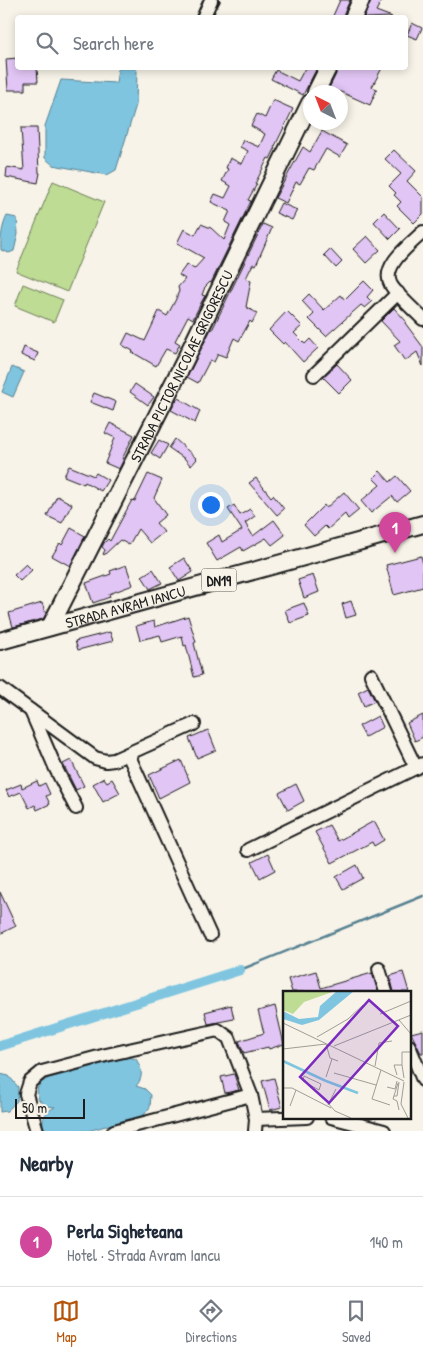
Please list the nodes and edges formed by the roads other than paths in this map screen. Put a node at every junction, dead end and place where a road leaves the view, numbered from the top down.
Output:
1 (211, 0) edge
2 (361, 0) edge
3 (205, 15) edge
4 (354, 15) edge
5 (327, 70) edge
6 (320, 85) edge
7 (303, 117) edge
8 (423, 232) edge
9 (398, 293) junction
10 (423, 319) edge
11 (314, 375) dead end
12 (423, 524) edge
13 (50, 627) junction
14 (0, 641) edge
15 (371, 675) dead end
16 (0, 688) edge
17 (31, 710) junction
18 (194, 724) dead end
19 (128, 754) junction
20 (419, 766) edge
21 (76, 808) dead end
22 (248, 850) dead end
23 (210, 935) dead end
24 (379, 969) dead end
25 (386, 991) edge
26 (410, 1048) edge
27 (423, 1080) edge
28 (251, 1095) junction
29 (301, 1118) edge
30 (335, 1118) edge
31 (256, 1125) edge
32 (37, 1131) edge
33 (114, 1131) edge
34 (384, 1131) edge

1 - 3 street
2 - 4 main road
5 - 6 main road
7 - 13 main road, STRADA PICTOR NICOLAE GRIGORESCU
8 - 9 street
9 - 10 street
9 - 11 street
12 - 13 main road, STRADA AVRAM IANCU / DN19
13 - 14 main road, STRADA AVRAM IANCU / DN19
15 - 20 street
16 - 17 street
17 - 19 street
17 - 21 street
18 - 19 street
19 - 23 street
20 - 22 street
24 - 25 street
26 - 27 street
28 - 31 street
28 - 32 street
28 - 33 street
29 - 31 street
30 - 34 street

